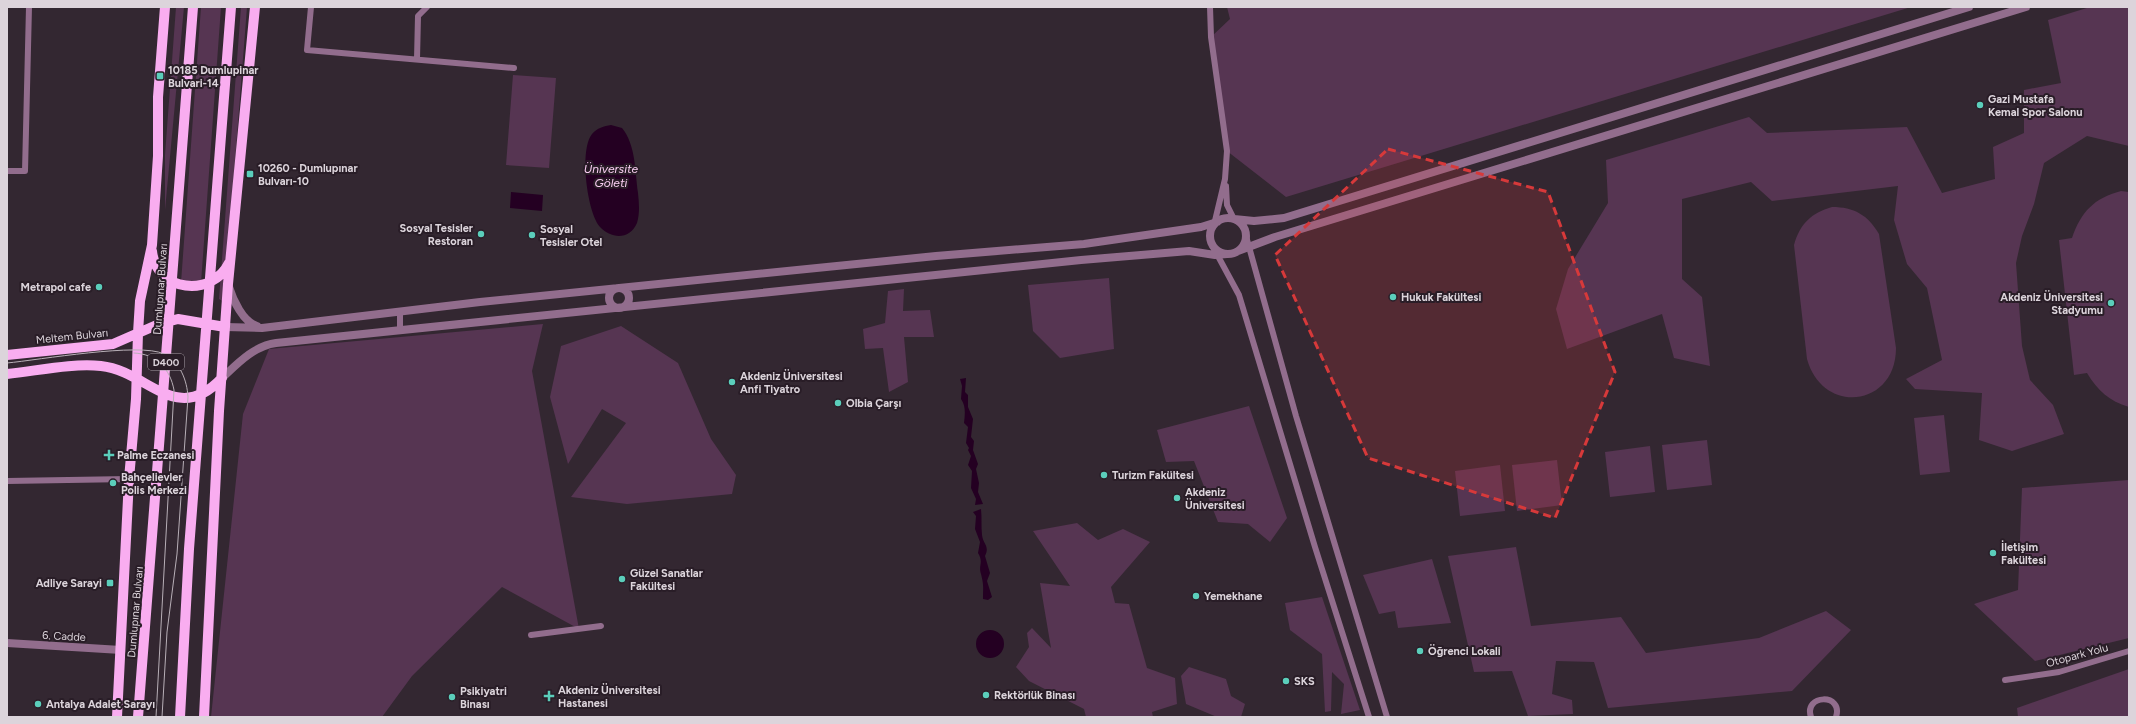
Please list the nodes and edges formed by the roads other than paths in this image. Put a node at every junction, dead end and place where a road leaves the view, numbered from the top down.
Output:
1 (29, 7) edge
2 (165, 7) edge
3 (193, 7) edge
4 (231, 7) edge
5 (255, 7) edge
6 (310, 7) edge
7 (427, 7) edge
8 (1210, 7) edge
9 (1969, 7) edge
10 (2026, 7) edge
11 (417, 59) junction
12 (514, 68) dead end
13 (7, 171) edge
14 (1225, 179) junction
15 (1234, 219) junction
16 (1215, 224) junction
17 (1246, 236) junction
18 (1212, 244) junction
19 (152, 245) junction
20 (1248, 247) junction
21 (1238, 251) junction
22 (1227, 254) junction
23 (1217, 255) junction
24 (230, 259) junction
25 (228, 284) junction
26 (617, 288) junction
27 (620, 308) junction
28 (400, 312) junction
29 (225, 327) junction
30 (262, 328) junction
31 (400, 329) junction
32 (138, 333) junction
33 (7, 355) edge
34 (7, 374) edge
35 (136, 378) junction
36 (222, 378) junction
37 (130, 479) junction
38 (7, 481) edge
39 (601, 626) dead end
40 (531, 635) dead end
41 (7, 643) edge
42 (120, 650) junction
43 (2129, 651) edge
44 (2005, 680) dead end
45 (117, 717) edge
46 (138, 717) edge
47 (180, 717) edge
48 (204, 717) edge
49 (1369, 717) edge
50 (1387, 717) edge
51 (1811, 717) edge
52 (1836, 717) edge

1 - 13 street
2 - 19 main road
3 - 46 main road, Dumlupınar Bulvarı / D400
4 - 47 main road
5 - 24 main road
6 - 11 street
7 - 11 street
8 - 14 street
9 - 15 street
10 - 20 street
11 - 12 street
14 - 15 street
14 - 16 street
15 - 16 street
15 - 17 street
16 - 18 street
16 - 26 street
17 - 20 street
17 - 21 street
18 - 22 street
18 - 23 street
19 - 24 main road
19 - 32 main road
20 - 21 street
20 - 50 street
21 - 22 street
22 - 23 street
23 - 27 street
23 - 49 street
24 - 25 main road
25 - 29 main road
25 - 30 street
26 - 27 street
26 - 27 street
26 - 28 street
27 - 31 street
28 - 30 street
28 - 31 street
29 - 30 street
29 - 32 main road
29 - 36 main road
31 - 36 street
32 - 33 main road, Meltem Bulvarı
32 - 35 main road
34 - 35 main road
35 - 36 main road
35 - 37 main road
36 - 48 main road
37 - 38 street
37 - 42 main road
39 - 40 street
41 - 42 street, 6. Cadde
42 - 45 main road
43 - 44 street, Otopark Yolu
51 - 52 street

